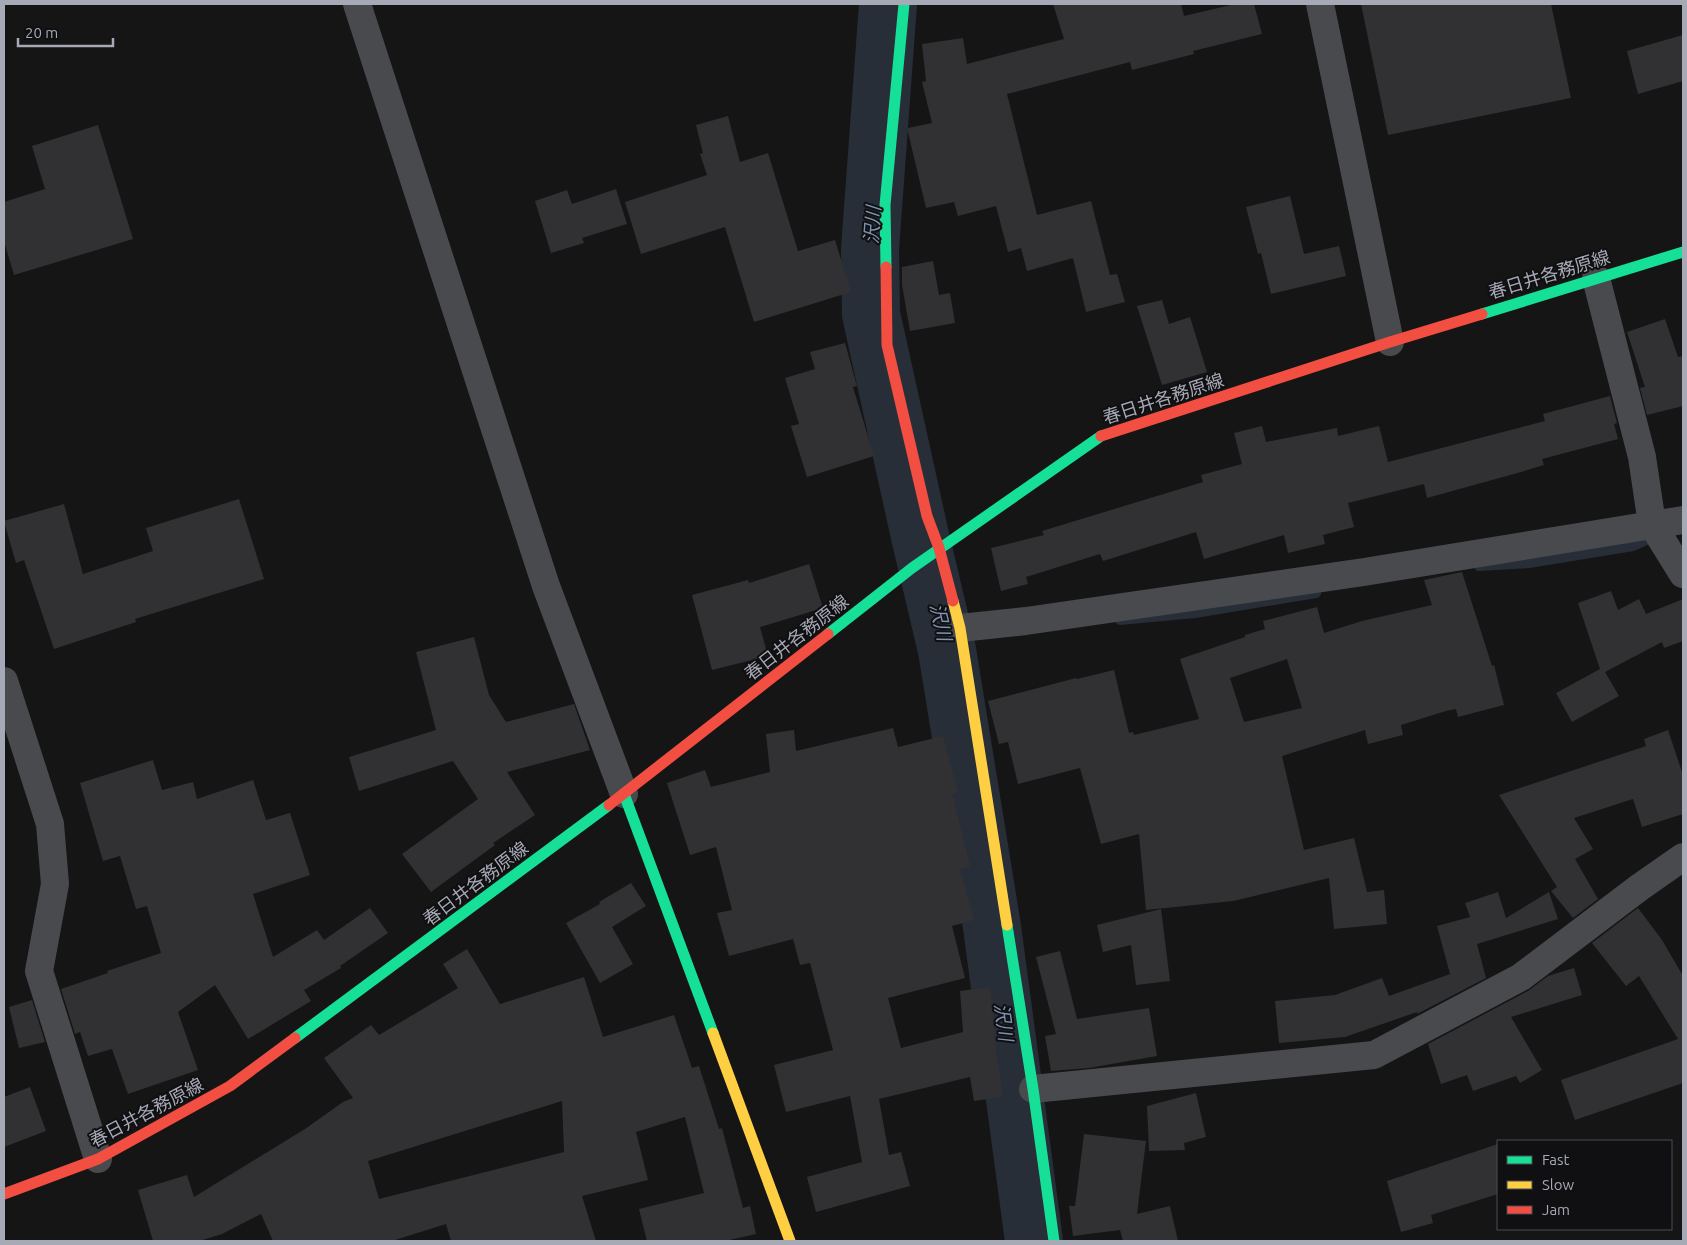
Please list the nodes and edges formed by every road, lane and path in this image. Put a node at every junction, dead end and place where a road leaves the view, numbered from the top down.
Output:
1 (357, 4) edge
2 (904, 4) edge
3 (1320, 4) edge
4 (1683, 252) edge
5 (1596, 278) junction
6 (1390, 342) junction
7 (1683, 520) edge
8 (1652, 524) junction
9 (939, 548) junction
10 (1683, 574) edge
11 (960, 628) junction
12 (4, 681) edge
13 (624, 794) junction
14 (1683, 857) edge
15 (1033, 1088) junction
16 (98, 1159) junction
17 (4, 1194) edge
18 (790, 1241) edge
19 (1054, 1241) edge

1 - 13 street
2 - 9 main road
3 - 6 street
4 - 5 main road, 春日井各務原線
5 - 6 main road, 春日井各務原線
5 - 8 street
6 - 9 main road, 春日井各務原線
7 - 8 street
8 - 10 street
8 - 11 street
9 - 11 main road
9 - 13 main road, 春日井各務原線
11 - 15 main road
12 - 16 street
13 - 16 main road, 春日井各務原線
13 - 18 main road
14 - 15 street
15 - 19 main road
16 - 17 main road, 春日井各務原線

